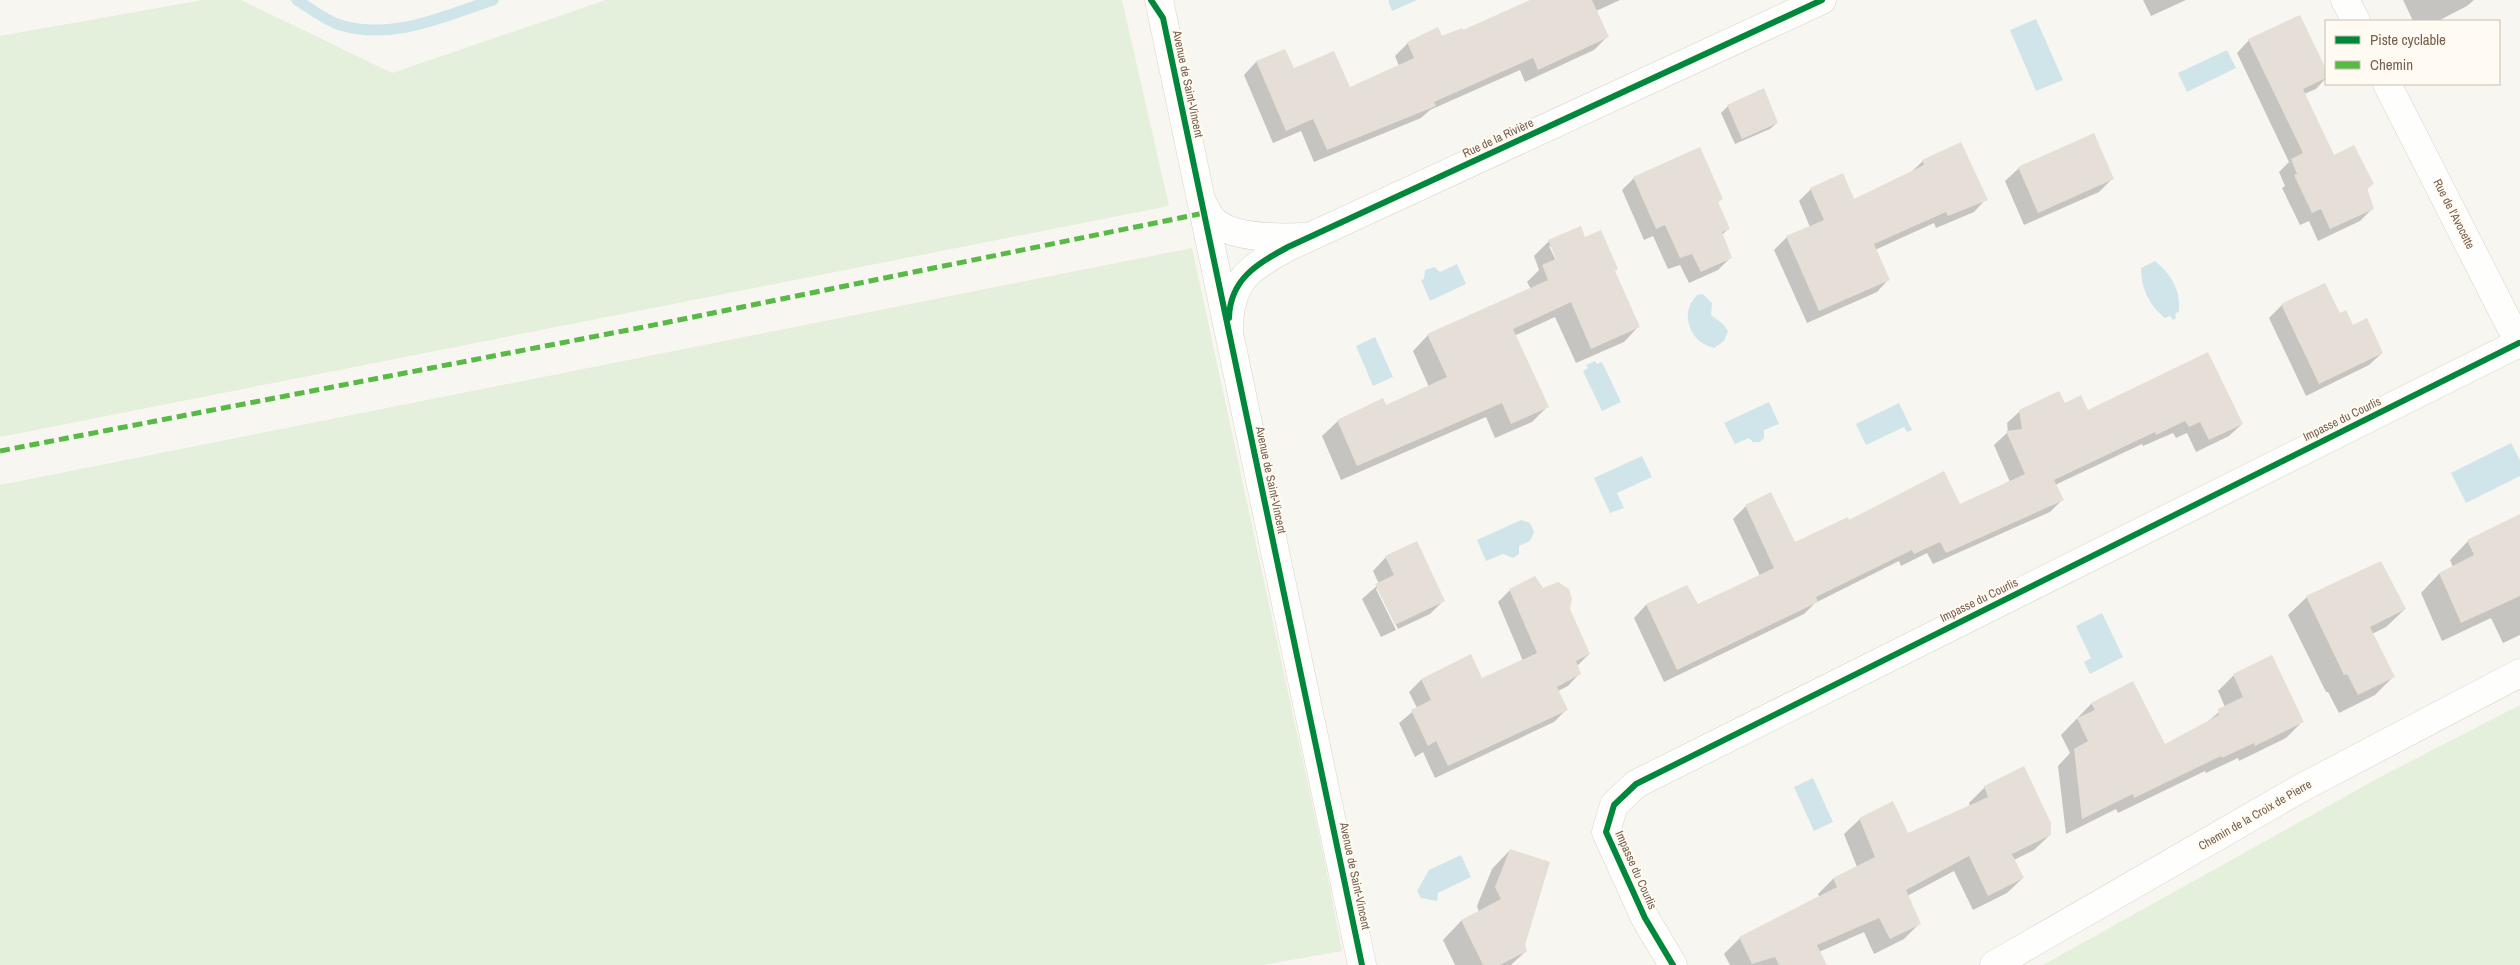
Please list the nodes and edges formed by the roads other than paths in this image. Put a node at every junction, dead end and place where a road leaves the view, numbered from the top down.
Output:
1 (1159, 0) edge
2 (1822, 0) edge
3 (2345, 0) edge
4 (2355, 20) edge
5 (2388, 85) edge
6 (1202, 202) junction
7 (1310, 237) junction
8 (1229, 335) junction
9 (2520, 344) edge
10 (2520, 673) edge
11 (1362, 965) edge
12 (1673, 965) edge
13 (1994, 965) edge

1 - 6 street, Avenue de Saint-Vincent
2 - 7 street, Rue de la Rivière
3 - 4 street
5 - 9 street, Rue de l'Avocette
6 - 7 street, Rue de la Rivière
6 - 8 street, Avenue de Saint-Vincent
7 - 8 street, Rue de la Rivière
8 - 11 street, Avenue de Saint-Vincent
9 - 12 street, Impasse du Courlis
10 - 13 street, Chemin de la Croix de Pierre

